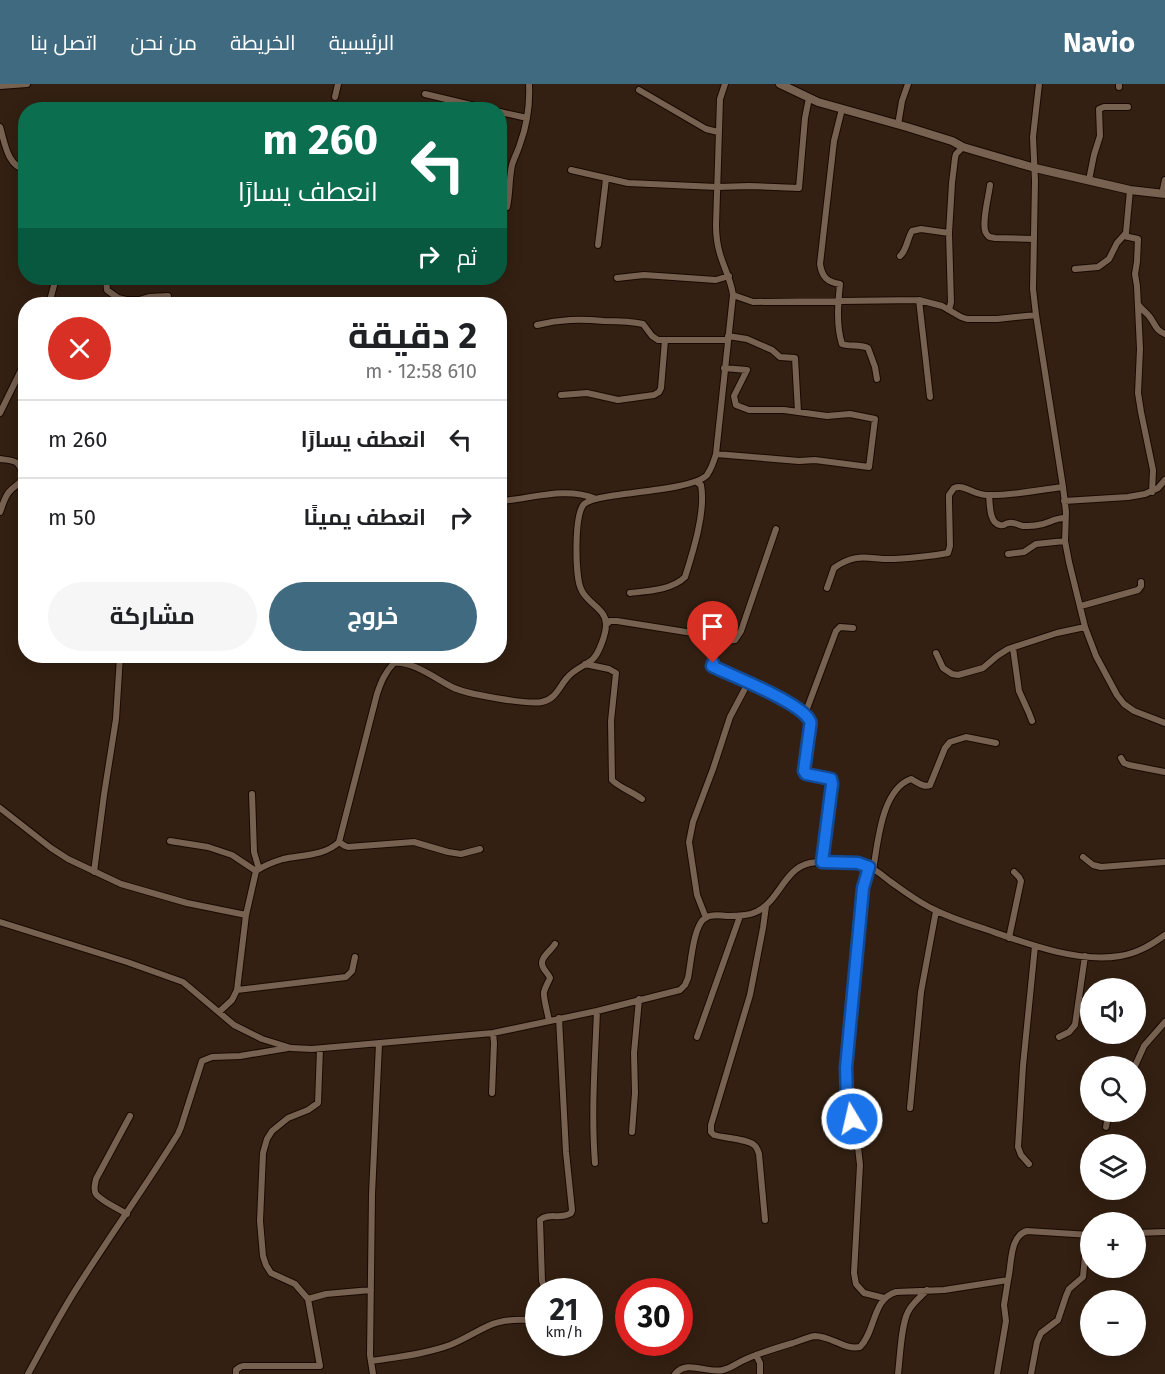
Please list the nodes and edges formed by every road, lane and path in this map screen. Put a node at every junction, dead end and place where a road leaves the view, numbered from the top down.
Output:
1 (27, 84) edge
2 (338, 84) edge
3 (529, 84) edge
4 (725, 84) edge
5 (780, 84) edge
6 (908, 84) edge
7 (1039, 84) edge
8 (0, 86) edge
9 (639, 90) dead end
10 (425, 94) dead end
11 (335, 97) dead end
12 (809, 98) junction
13 (458, 102) edge
14 (1128, 107) dead end
15 (842, 109) junction
16 (507, 114) edge
17 (527, 118) junction
18 (898, 124) junction
19 (0, 127) edge
20 (718, 132) junction
21 (963, 147) junction
22 (18, 167) edge
23 (1035, 168) junction
24 (572, 170) dead end
25 (606, 179) junction
26 (1089, 180) junction
27 (1165, 180) edge
28 (990, 185) dead end
29 (717, 187) junction
30 (1130, 190) junction
31 (1163, 194) edge
32 (507, 207) dead end
33 (949, 233) junction
34 (1124, 236) junction
35 (1034, 239) junction
36 (598, 245) dead end
37 (900, 256) dead end
38 (1075, 269) dead end
39 (729, 276) junction
40 (617, 278) dead end
41 (107, 285) edge
42 (733, 295) junction
43 (168, 296) dead end
44 (117, 297) edge
45 (149, 297) edge
46 (919, 300) junction
47 (839, 301) junction
48 (1138, 304) junction
49 (949, 310) junction
50 (1036, 315) junction
51 (537, 325) dead end
52 (1165, 334) edge
53 (727, 338) junction
54 (665, 340) junction
55 (724, 368) junction
56 (18, 377) edge
57 (877, 379) dead end
58 (561, 395) dead end
59 (930, 397) dead end
60 (798, 412) junction
61 (0, 414) edge
62 (716, 454) junction
63 (0, 459) edge
64 (18, 462) edge
65 (1165, 480) edge
66 (698, 482) junction
67 (18, 485) edge
68 (1063, 487) junction
69 (1152, 492) junction
70 (989, 495) junction
71 (596, 499) junction
72 (507, 500) edge
73 (1064, 501) junction
74 (0, 512) edge
75 (1065, 518) junction
76 (776, 529) dead end
77 (1065, 541) junction
78 (1008, 554) dead end
79 (1141, 582) dead end
80 (827, 588) dead end
81 (630, 593) dead end
82 (1081, 606) junction
83 (606, 624) junction
84 (1085, 627) junction
85 (853, 628) dead end
86 (716, 642) junction
87 (1013, 648) junction
88 (936, 653) dead end
89 (120, 663) edge
90 (394, 663) edge
91 (407, 663) edge
92 (584, 664) junction
93 (748, 683) junction
94 (805, 714) junction
95 (1032, 721) dead end
96 (1165, 723) edge
97 (996, 742) dead end
98 (1121, 758) dead end
99 (1165, 772) edge
100 (252, 794) dead end
101 (642, 799) dead end
102 (0, 808) edge
103 (170, 841) dead end
104 (339, 842) junction
105 (480, 849) dead end
106 (1083, 857) dead end
107 (822, 862) junction
108 (1165, 862) edge
109 (871, 868) junction
110 (257, 870) junction
111 (94, 872) junction
112 (1014, 872) dead end
113 (766, 906) junction
114 (936, 911) junction
115 (246, 915) junction
116 (740, 916) junction
117 (706, 918) junction
118 (0, 922) edge
119 (1165, 935) edge
120 (1009, 938) junction
121 (555, 944) dead end
122 (1035, 946) junction
123 (1085, 956) junction
124 (355, 957) dead end
125 (237, 990) junction
126 (639, 999) junction
127 (597, 1011) junction
128 (219, 1012) junction
129 (559, 1018) junction
130 (549, 1021) junction
131 (1165, 1022) edge
132 (493, 1033) junction
133 (697, 1036) dead end
134 (1059, 1037) dead end
135 (379, 1044) junction
136 (291, 1048) junction
137 (320, 1049) junction
138 (1140, 1056) edge
139 (492, 1093) dead end
140 (910, 1108) dead end
141 (130, 1116) dead end
142 (1107, 1122) edge
143 (1106, 1127) dead end
144 (632, 1132) dead end
145 (595, 1163) dead end
146 (1029, 1164) dead end
147 (127, 1214) junction
148 (765, 1220) dead end
149 (1165, 1232) edge
150 (1146, 1233) edge
151 (1080, 1234) edge
152 (542, 1278) edge
153 (1082, 1278) edge
154 (1008, 1280) junction
155 (371, 1290) junction
156 (927, 1290) junction
157 (884, 1298) junction
158 (308, 1299) junction
159 (525, 1319) edge
160 (756, 1355) junction
161 (372, 1361) junction
162 (320, 1366) junction
163 (278, 1370) edge
164 (28, 1374) edge
165 (236, 1374) edge
166 (321, 1374) edge
167 (373, 1374) edge
168 (675, 1374) edge
169 (760, 1374) edge
170 (898, 1374) edge
171 (998, 1374) edge
172 (1031, 1374) edge

1 - 8 street
2 - 11 street
3 - 17 street
4 - 20 street
5 - 12 street
6 - 18 street
7 - 23 street
9 - 20 street
10 - 13 street
12 - 15 street
12 - 29 street
14 - 26 street
15 - 18 street
15 - 47 street
16 - 17 street
17 - 32 street
18 - 21 street
19 - 22 street
20 - 29 street
21 - 23 street
21 - 33 street
23 - 26 street
23 - 35 street
24 - 25 street
25 - 29 street
25 - 36 street
26 - 30 street
27 - 31 street
28 - 35 street
29 - 39 street
30 - 31 street
30 - 34 street
33 - 37 street
33 - 49 street
34 - 38 street
34 - 48 street
35 - 50 street
39 - 40 street
39 - 42 street
41 - 44 street
42 - 47 street
42 - 53 street
43 - 45 street
46 - 47 street
46 - 49 street
46 - 59 street
47 - 57 street
48 - 52 street
48 - 69 street
49 - 50 street
50 - 68 street
51 - 54 street
53 - 54 street
53 - 55 street
53 - 60 street
54 - 58 street
55 - 60 street
55 - 62 street
56 - 61 street
60 - 62 street
62 - 66 street
63 - 64 street
65 - 69 street
66 - 71 street
66 - 81 street
67 - 74 street
68 - 70 street
68 - 73 street
69 - 73 street
70 - 75 street
70 - 80 street
71 - 72 street
71 - 83 street
73 - 75 street
75 - 77 street
76 - 86 street
77 - 78 street
77 - 82 street
79 - 82 street
82 - 84 street
83 - 86 street
83 - 92 street
84 - 87 street
84 - 96 street
85 - 94 street
86 - 93 street
87 - 88 street
87 - 95 street
89 - 111 street
90 - 104 street
91 - 92 street
92 - 101 street
93 - 94 street
93 - 117 street
94 - 107 street
97 - 109 street
98 - 99 street
100 - 110 street
102 - 111 street
103 - 110 street
104 - 105 street
104 - 110 street
106 - 108 street
107 - 109 street
107 - 113 street
109 - 114 street
109 - 157 street
110 - 115 street
111 - 115 street
112 - 120 street
113 - 116 street
113 - 148 street
114 - 120 street
114 - 140 street
115 - 125 street
116 - 117 street
116 - 133 street
117 - 126 street
118 - 128 street
119 - 123 street
120 - 122 street
121 - 130 street
122 - 123 street
122 - 146 street
123 - 134 street
124 - 125 street
125 - 128 street
126 - 127 street
126 - 144 street
127 - 129 street
127 - 145 street
128 - 136 street
129 - 130 street
129 - 152 street
130 - 132 street
131 - 138 street
132 - 135 street
132 - 139 street
135 - 137 street
135 - 155 street
136 - 137 street
136 - 147 street
137 - 158 street
141 - 147 street
142 - 143 street
147 - 164 street
149 - 150 street
151 - 154 street
153 - 172 street
154 - 156 street
154 - 171 street
155 - 158 street
155 - 161 street
156 - 157 street
156 - 170 street
157 - 160 street
158 - 162 street
159 - 161 street
160 - 168 street
160 - 169 street
161 - 167 street
162 - 163 street
162 - 166 street
163 - 165 street

